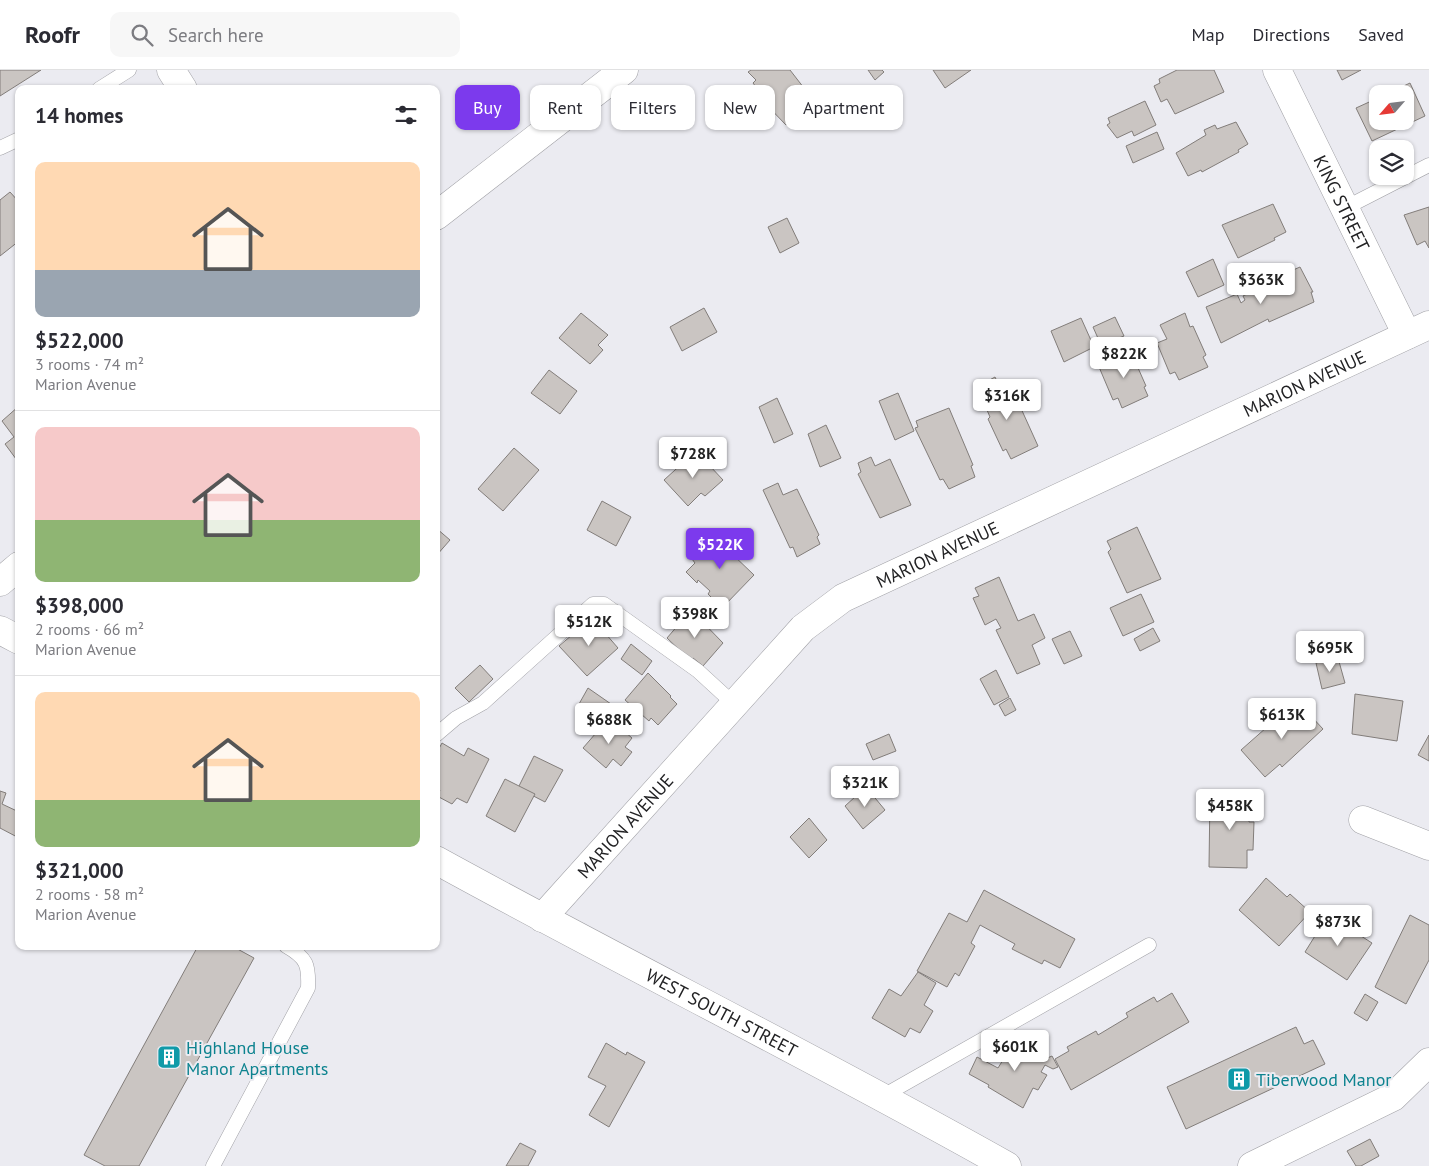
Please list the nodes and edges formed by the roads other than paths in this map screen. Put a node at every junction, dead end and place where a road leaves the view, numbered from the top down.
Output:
1 (129, 70) edge
2 (171, 70) edge
3 (624, 70) edge
4 (1277, 70) edge
5 (105, 85) edge
6 (180, 85) edge
7 (15, 141) edge
8 (0, 148) edge
9 (1429, 165) edge
10 (1345, 208) junction
11 (440, 213) edge
12 (1418, 330) edge
13 (15, 569) edge
14 (0, 582) edge
15 (0, 630) edge
16 (15, 638) edge
17 (734, 704) junction
18 (440, 732) edge
19 (1363, 820) dead end
20 (1429, 846) edge
21 (440, 862) edge
22 (542, 918) junction
23 (1149, 945) dead end
24 (293, 950) edge
25 (1429, 1062) edge
26 (883, 1096) junction
27 (213, 1166) edge
28 (1007, 1166) edge
29 (1252, 1166) edge

1 - 5 lane
2 - 6 street
3 - 11 street
4 - 10 street, KING STREET
7 - 8 lane
9 - 10 lane
10 - 12 street, KING STREET
12 - 17 street, MARION AVENUE
13 - 14 street
15 - 16 street
17 - 18 lane
17 - 22 street, MARION AVENUE
19 - 20 street
21 - 22 street, WEST SOUTH STREET
22 - 26 street, WEST SOUTH STREET
23 - 26 lane
24 - 27 lane
25 - 29 street
26 - 28 street, WEST SOUTH STREET

